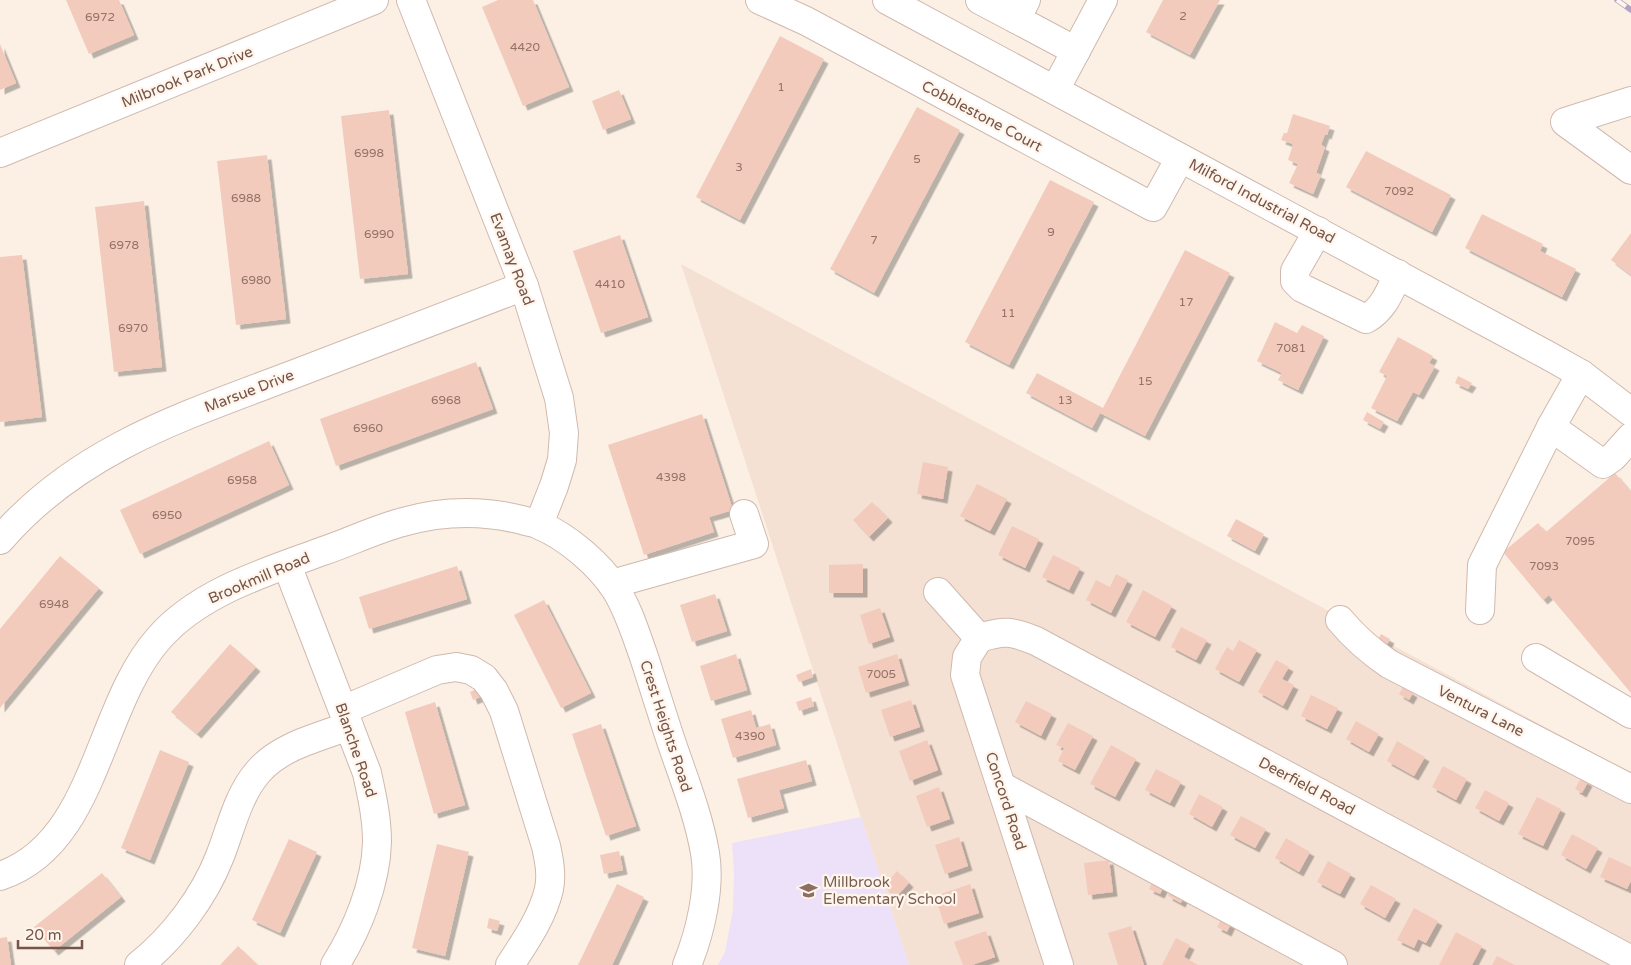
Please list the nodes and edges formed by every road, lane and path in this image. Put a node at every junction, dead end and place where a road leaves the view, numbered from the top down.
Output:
1 (374, 0) edge
2 (411, 0) edge
3 (760, 0) edge
4 (887, 0) edge
5 (980, 0) edge
6 (1103, 0) edge
7 (1021, 10) edge
8 (1076, 51) junction
9 (1055, 90) junction
10 (1631, 101) edge
11 (0, 153) edge
12 (1180, 158) junction
13 (1631, 170) edge
14 (1318, 231) junction
15 (1398, 274) junction
16 (524, 286) junction
17 (1581, 374) junction
18 (1631, 412) edge
19 (1551, 427) junction
20 (1631, 437) edge
21 (744, 514) dead end
22 (539, 524) junction
23 (0, 540) edge
24 (287, 565) junction
25 (612, 584) junction
26 (938, 592) dead end
27 (1480, 610) dead end
28 (1340, 620) dead end
29 (979, 638) junction
30 (1536, 658) dead end
31 (1631, 714) edge
32 (346, 718) junction
33 (1001, 786) junction
34 (1631, 789) edge
35 (0, 876) edge
36 (1619, 959) edge
37 (139, 965) edge
38 (334, 965) edge
39 (510, 965) edge
40 (687, 965) edge
41 (1059, 965) edge
42 (1333, 965) edge

1 - 11 street, Milbrook Park Drive
2 - 16 street, Evamay Road
3 - 12 street, Cobblestone Court
4 - 9 street, Milford Industrial Road
5 - 7 street
6 - 8 street
7 - 8 street
8 - 9 street
9 - 12 street, Milford Industrial Road
10 - 13 street
12 - 14 street, Milford Industrial Road
14 - 15 street, Milford Industrial Road
14 - 15 street
15 - 17 street, Milford Industrial Road
16 - 22 street, Evamay Road
16 - 23 street, Marsue Drive
17 - 18 street, Milford Industrial Road
17 - 19 street
19 - 20 street
19 - 27 street
21 - 25 street
22 - 24 street, Brookmill Road
22 - 25 street, Crest Heights Road
24 - 32 street, Blanche Road
24 - 35 street, Brookmill Road
25 - 40 street, Crest Heights Road
26 - 29 street
28 - 34 street, Ventura Lane
29 - 33 street, Concord Road
29 - 36 street, Deerfield Road
30 - 31 street
32 - 37 street
32 - 38 street, Blanche Road
32 - 39 street
33 - 41 street, Concord Road
33 - 42 street

